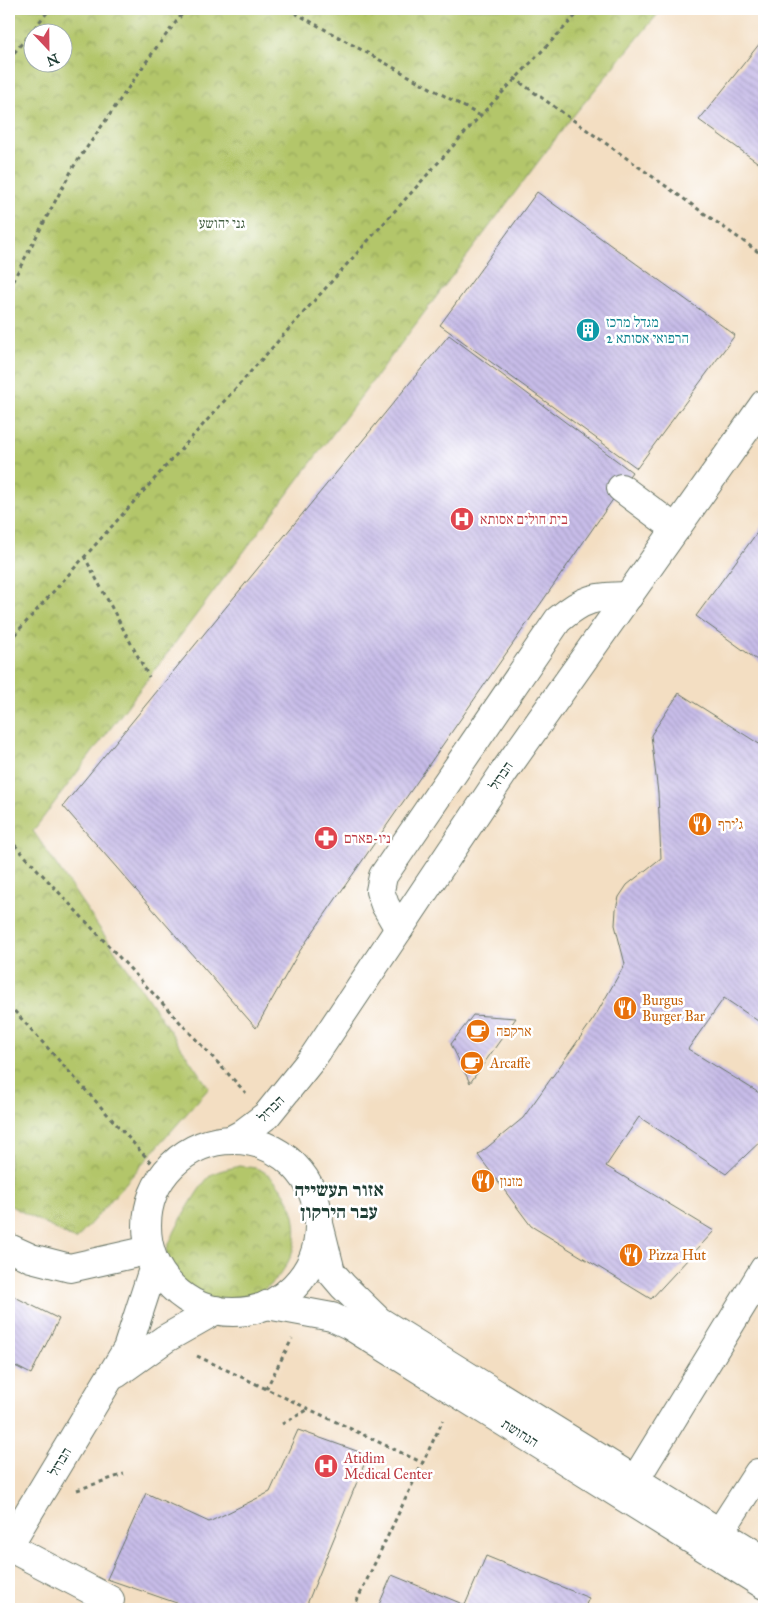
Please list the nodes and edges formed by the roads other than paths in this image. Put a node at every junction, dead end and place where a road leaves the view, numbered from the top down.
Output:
1 (764, 404) edge
2 (621, 488) dead end
3 (676, 529) junction
4 (629, 596) junction
5 (399, 929) junction
6 (231, 1140) junction
7 (319, 1224) junction
8 (9, 1248) edge
9 (152, 1256) junction
10 (764, 1270) edge
11 (267, 1305) junction
12 (216, 1310) junction
13 (110, 1378) junction
14 (758, 1473) dead end
15 (635, 1480) junction
16 (720, 1532) junction
17 (9, 1546) edge
18 (764, 1560) edge
19 (764, 1585) edge
20 (110, 1600) dead end

1 - 3 street, הברזל
2 - 3 street
3 - 4 street, הברזל
4 - 5 street, הברזל
4 - 5 street
5 - 6 street, הברזל
6 - 7 street
6 - 9 street
7 - 11 street
7 - 15 street, הנחושת
8 - 9 street
9 - 12 street
9 - 13 street, הברזל
10 - 15 street
11 - 12 street
11 - 19 street, הנחושת
12 - 13 street, הברזל
13 - 17 street, הברזל
14 - 16 street
15 - 16 street, הנחושת
16 - 18 street, הנחושת
17 - 20 street

